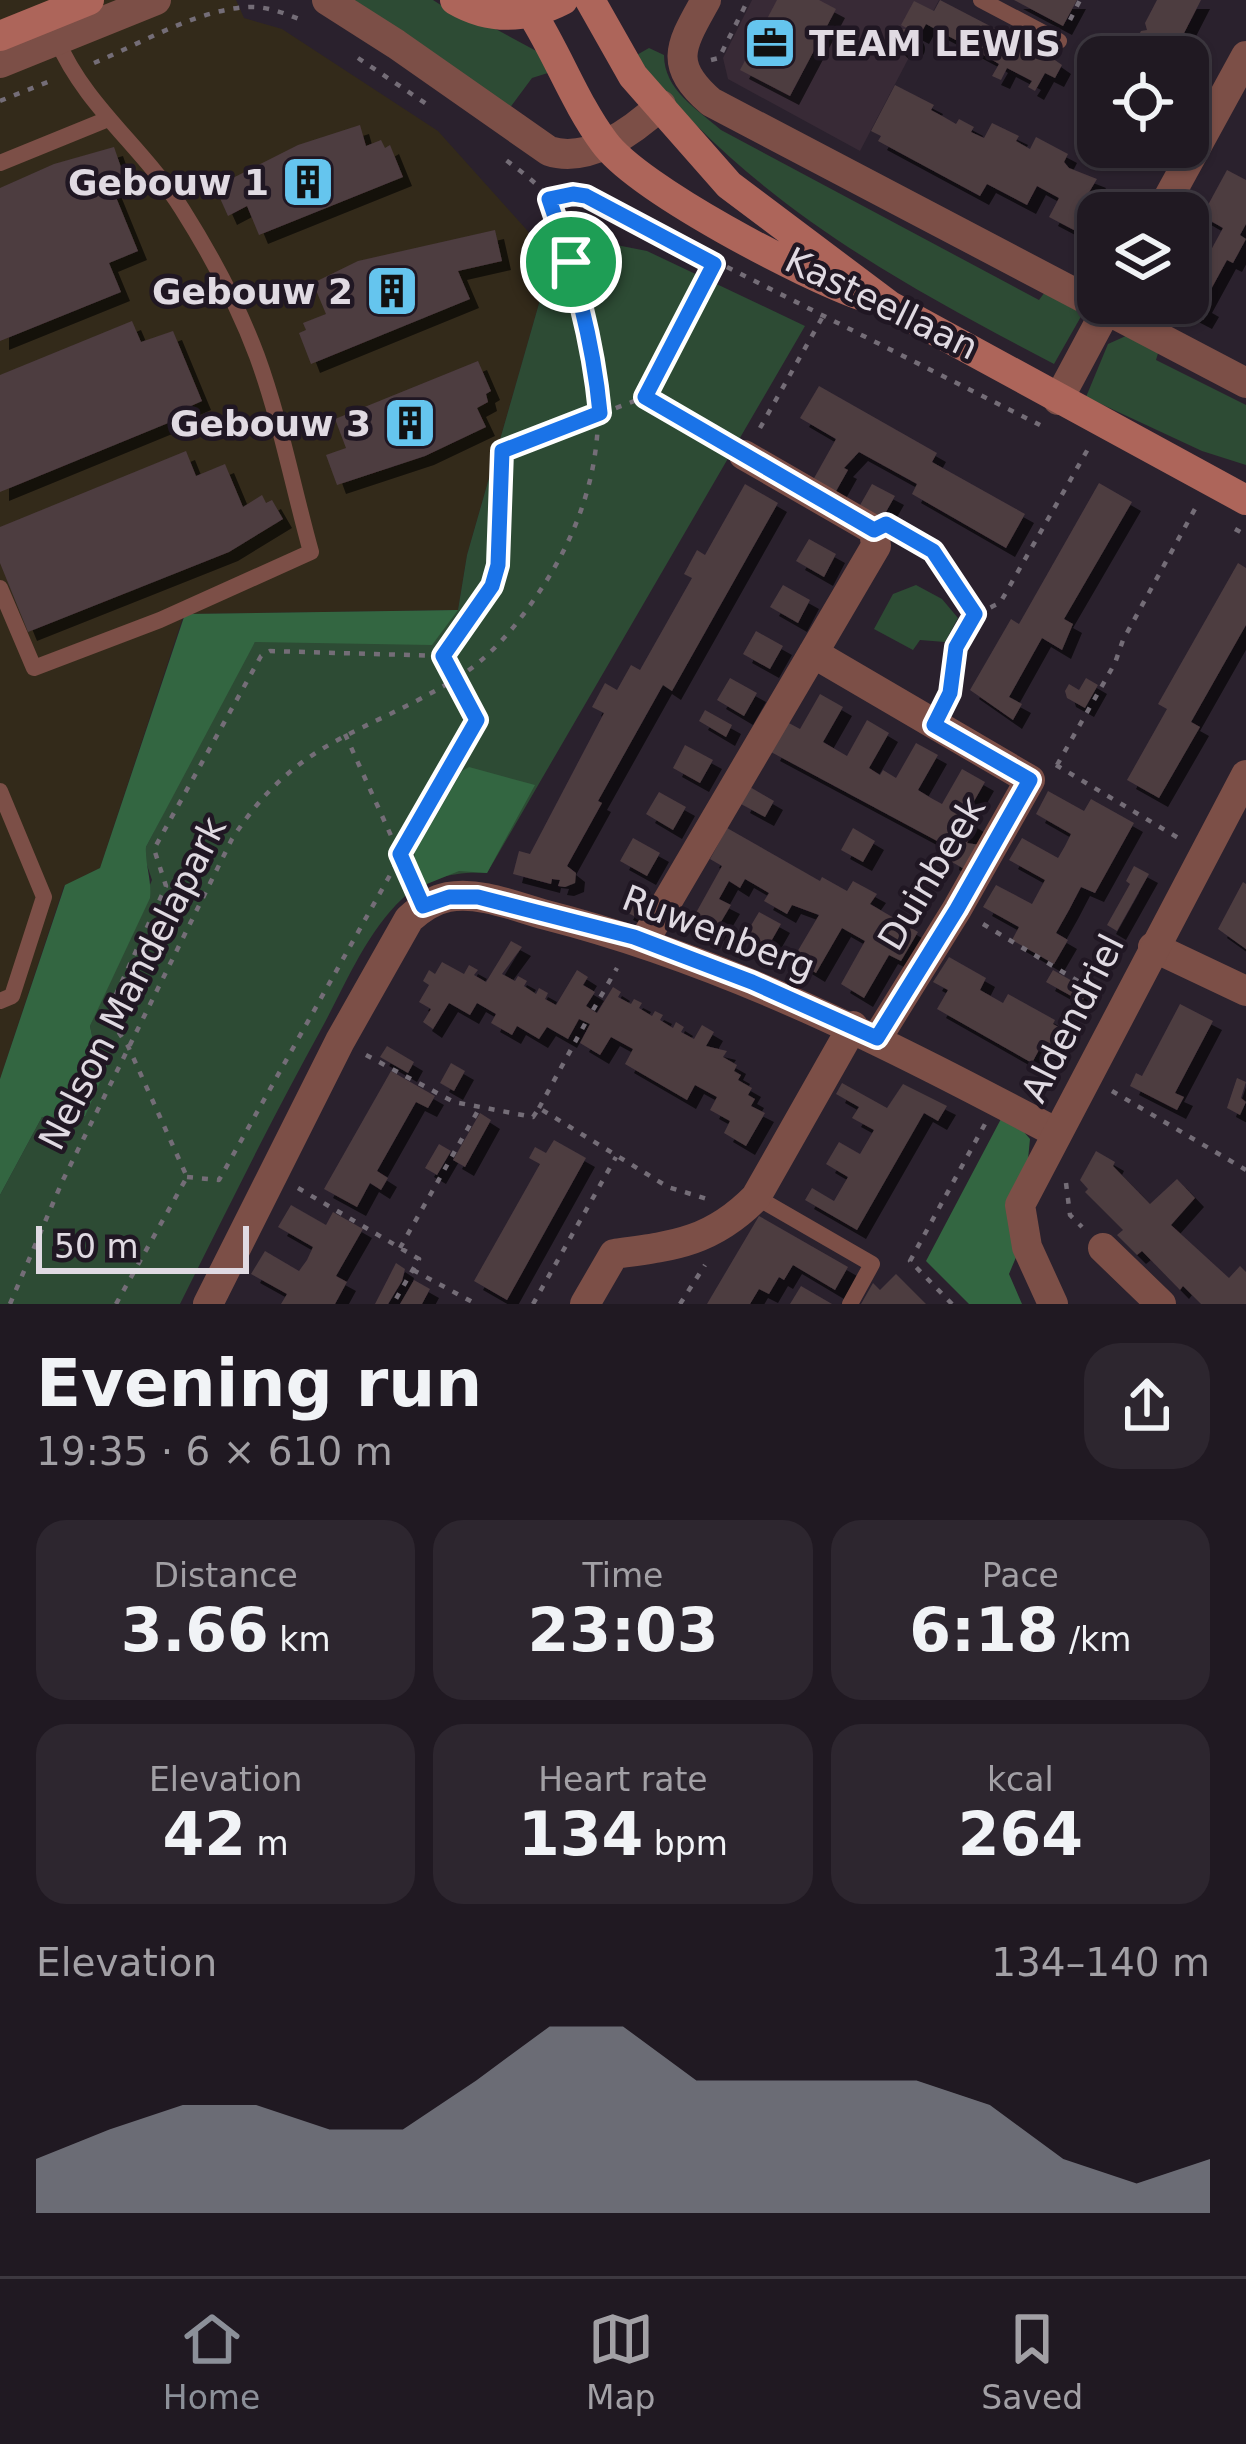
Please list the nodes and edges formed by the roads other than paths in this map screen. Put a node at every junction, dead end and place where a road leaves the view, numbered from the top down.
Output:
1 (89, 0) edge
2 (156, 0) edge
3 (455, 0) edge
4 (562, 0) edge
5 (590, 0) edge
6 (706, 0) edge
7 (981, 0) edge
8 (317, 11) edge
9 (532, 14) junction
10 (0, 36) edge
11 (57, 40) junction
12 (1059, 41) dead end
13 (1246, 56) edge
14 (0, 63) edge
15 (661, 105) junction
16 (108, 119) junction
17 (605, 145) junction
18 (0, 164) edge
19 (1172, 192) edge
20 (1077, 290) edge
21 (890, 306) junction
22 (1099, 324) edge
23 (1141, 324) edge
24 (1246, 382) edge
25 (1053, 414) junction
26 (744, 455) road end
27 (1177, 460) junction
28 (1246, 479) edge
29 (1238, 513) edge
30 (0, 588) edge
31 (812, 653) junction
32 (1246, 775) edge
33 (0, 790) edge
34 (639, 939) junction
35 (1153, 946) junction
36 (1246, 991) edge
37 (0, 1001) edge
38 (865, 1032) junction
39 (1057, 1132) junction
40 (750, 1203) junction
41 (1103, 1248) road end
42 (208, 1304) edge
43 (585, 1304) edge
44 (850, 1304) edge
45 (1053, 1304) edge
46 (1161, 1304) edge

1 - 10 main road
2 - 11 street
3 - 9 main road
4 - 9 main road
5 - 15 main road, Kasteellaan
6 - 20 street
7 - 12 lane
8 - 17 street
9 - 17 main road, Kasteellaan
11 - 14 street
11 - 16 lane
13 - 19 street
15 - 17 street
15 - 21 main road, Kasteellaan
16 - 18 lane
16 - 30 lane
17 - 21 main road, Kasteellaan
21 - 25 main road, Kasteellaan
22 - 25 street
23 - 24 street
25 - 27 main road, Kasteellaan
26 - 31 street
27 - 28 main road, Kasteellaan
27 - 29 main road, Kasteellaan
31 - 34 street
31 - 38 street, Duinbeek
32 - 35 street, Aldendriel
33 - 37 lane
34 - 38 street, Ruwenberg
34 - 42 street, Ruwenberg
35 - 36 street
35 - 39 street, Aldendriel
38 - 39 street, Ruwenberg
38 - 40 street, Duinbeek
39 - 45 street, Aldendriel
40 - 43 street
40 - 44 lane
41 - 46 street

